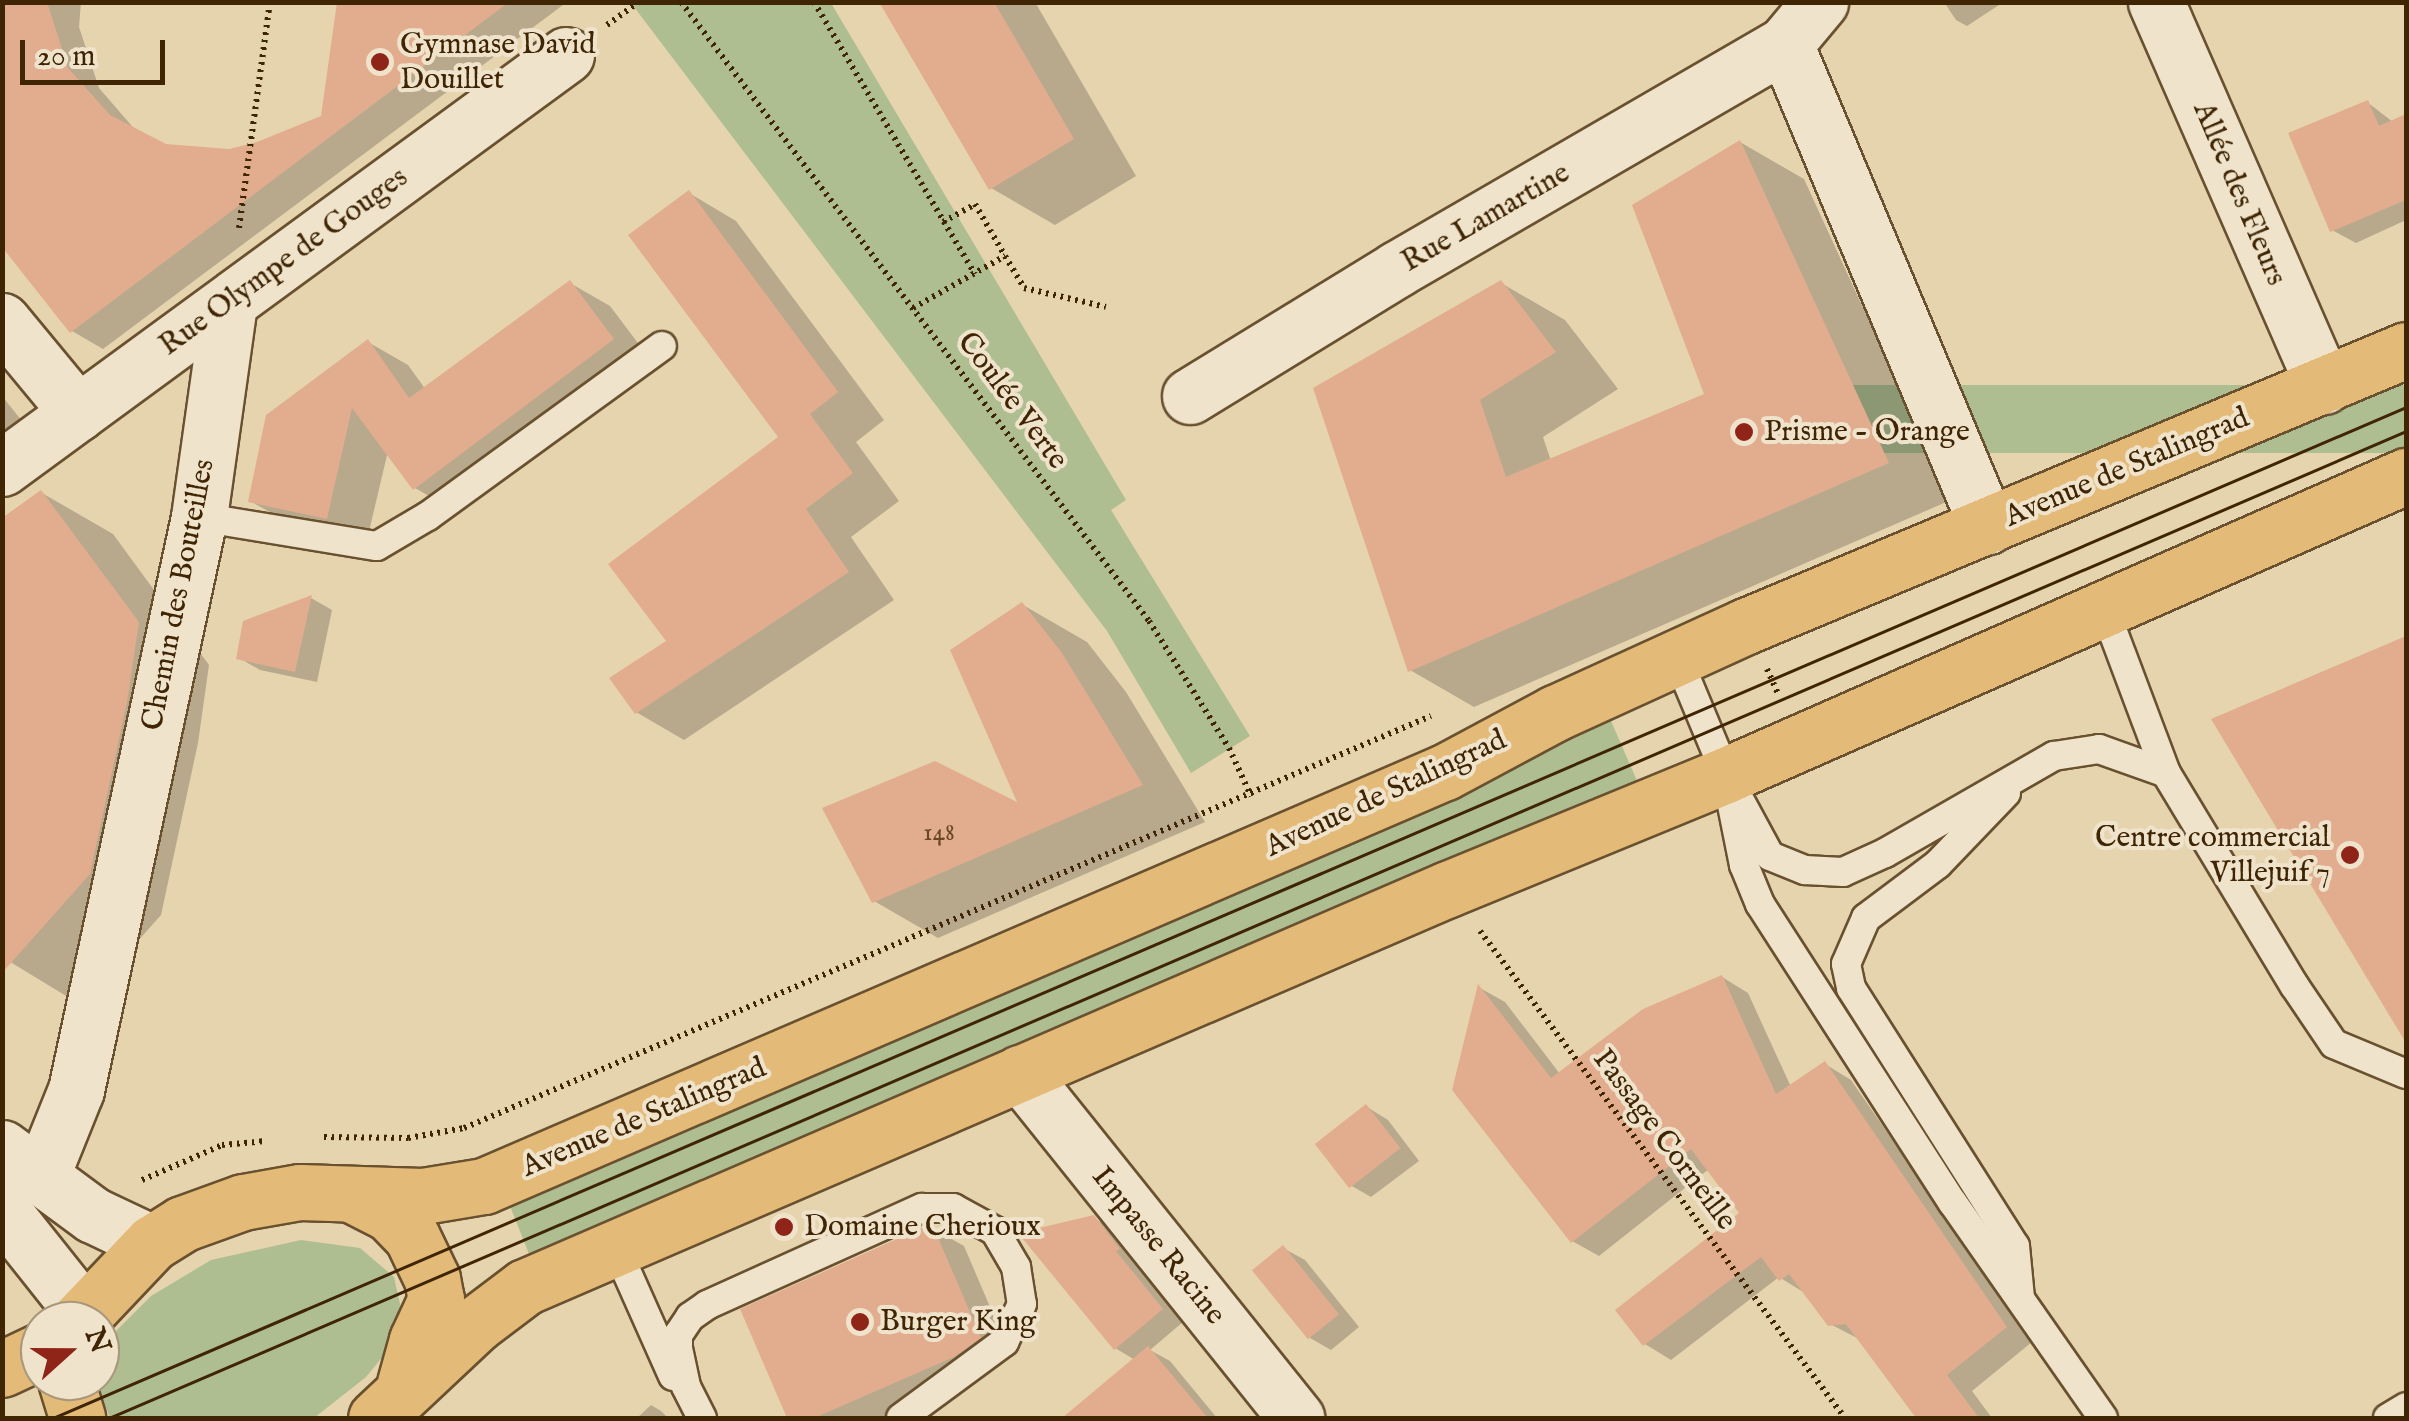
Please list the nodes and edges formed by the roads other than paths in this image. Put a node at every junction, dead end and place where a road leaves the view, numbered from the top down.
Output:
1 (1820, 2) edge
2 (2156, 2) edge
3 (1785, 44) junction
4 (566, 56) dead end
5 (228, 303) junction
6 (2, 321) edge
7 (662, 346) dead end
8 (2406, 350) edge
9 (2324, 386) junction
10 (1190, 396) dead end
11 (78, 413) junction
12 (2, 468) edge
13 (2406, 476) edge
14 (198, 517) junction
15 (1987, 526) junction
16 (2104, 608) junction
17 (1676, 657) junction
18 (2166, 773) junction
19 (1726, 774) junction
20 (2024, 774) junction
21 (1020, 1073) junction
22 (2406, 1074) edge
23 (15, 1178) edge
24 (355, 1196) junction
25 (152, 1243) junction
26 (616, 1248) junction
27 (2021, 1300) junction
28 (73, 1301) edge
29 (96, 1301) edge
30 (686, 1386) junction
31 (394, 1407) edge
32 (2406, 1407) edge
33 (702, 1418) edge
34 (901, 1418) edge
35 (1296, 1418) edge
36 (2102, 1418) edge
37 (2388, 1418) edge

1 - 3 street, Rue Lamartine
2 - 9 street, Allée des Fleurs
3 - 10 street, Rue Lamartine
3 - 15 street
4 - 5 street, Rue Olympe de Gouges
5 - 11 street, Rue Olympe de Gouges
5 - 14 street, Chemin des Bouteilles
6 - 11 street
7 - 14 lane
8 - 9 main road, Avenue de Stalingrad
9 - 15 main road, Avenue de Stalingrad
11 - 12 street, Rue Olympe de Gouges
13 - 16 main road
14 - 23 street, Chemin des Bouteilles
15 - 17 main road, Avenue de Stalingrad
16 - 18 lane
16 - 19 main road
17 - 19 lane
17 - 24 main road, Avenue de Stalingrad
18 - 20 lane
18 - 22 lane
19 - 20 lane
19 - 21 main road
19 - 27 lane
20 - 27 lane
21 - 26 main road
21 - 35 street, Impasse Racine
23 - 25 street
23 - 28 street
24 - 25 main road, Avenue de Stalingrad
24 - 31 main road
25 - 29 main road, Avenue de Stalingrad
26 - 30 lane
26 - 31 main road
27 - 36 lane
30 - 33 lane
30 - 34 lane
32 - 37 lane

